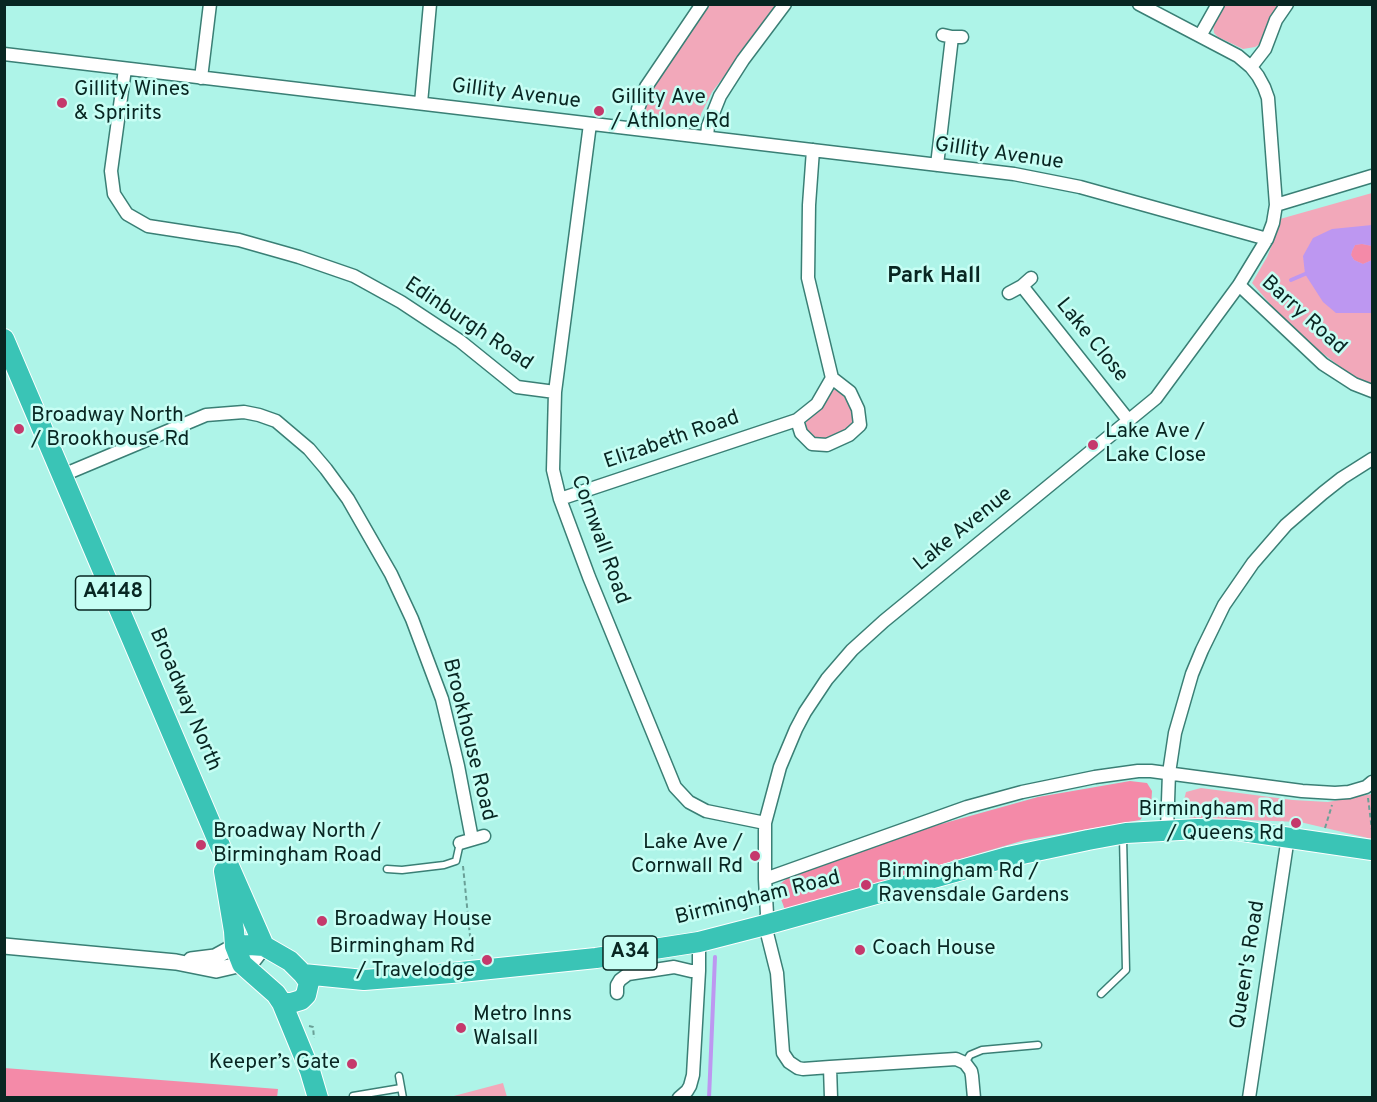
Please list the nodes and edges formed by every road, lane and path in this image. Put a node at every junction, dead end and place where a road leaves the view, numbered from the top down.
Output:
1 (210, 4) edge
2 (430, 4) edge
3 (702, 4) edge
4 (784, 4) edge
5 (1139, 4) edge
6 (1218, 4) edge
7 (1287, 4) edge
8 (952, 36) dead end
9 (1200, 36) junction
10 (4, 54) edge
11 (1251, 67) junction
12 (125, 69) junction
13 (201, 78) junction
14 (421, 103) junction
15 (637, 114) junction
16 (684, 122) dead end
17 (590, 124) junction
18 (637, 129) junction
19 (706, 137) junction
20 (813, 150) junction
21 (937, 165) junction
22 (1372, 176) edge
23 (1276, 205) junction
24 (1267, 239) junction
25 (1239, 285) junction
26 (1009, 293) dead end
27 (4, 339) edge
28 (832, 378) junction
29 (555, 392) junction
30 (1372, 392) edge
31 (797, 420) junction
32 (1129, 421) junction
33 (1372, 459) edge
34 (63, 475) junction
35 (560, 500) junction
36 (1169, 773) junction
37 (1369, 784) edge
38 (1335, 793) junction
39 (765, 823) junction
40 (1167, 830) junction
41 (1372, 830) edge
42 (1123, 834) junction
43 (1288, 837) junction
44 (472, 839) junction
45 (1322, 843) junction
46 (220, 848) junction
47 (1372, 850) edge
48 (387, 870) dead end
49 (765, 879) junction
50 (765, 925) junction
51 (699, 942) junction
52 (4, 946) edge
53 (264, 946) junction
54 (238, 955) junction
55 (473, 971) junction
56 (699, 971) junction
57 (302, 973) junction
58 (364, 980) junction
59 (616, 993) dead end
60 (1101, 994) dead end
61 (291, 998) junction
62 (1038, 1045) dead end
63 (965, 1063) junction
64 (830, 1067) junction
65 (399, 1076) dead end
66 (401, 1088) junction
67 (353, 1096) dead end
68 (318, 1098) edge
69 (403, 1098) edge
70 (680, 1098) edge
71 (831, 1098) edge
72 (974, 1098) edge
73 (1249, 1098) edge

1 - 13 street
2 - 14 street
3 - 15 street
4 - 19 street
5 - 9 street
6 - 9 street
7 - 11 street
8 - 21 street
9 - 11 street
10 - 12 street, Gillity Avenue
11 - 23 street, Lake Avenue
12 - 13 street, Gillity Avenue
12 - 29 street, Edinburgh Road
13 - 14 street, Gillity Avenue
14 - 17 street, Gillity Avenue
15 - 16 path
15 - 18 street
17 - 18 street, Gillity Avenue
17 - 29 street, Cornwall Road
18 - 19 street, Gillity Avenue
19 - 20 street, Gillity Avenue
20 - 21 street, Gillity Avenue
20 - 28 street
21 - 24 street, Gillity Avenue
22 - 23 street
23 - 24 street, Lake Avenue
24 - 25 street, Lake Avenue
25 - 30 street, Barry Road
25 - 32 street, Lake Avenue
26 - 32 street, Lake Close
27 - 34 highway, Broadway North / A4148
28 - 31 street, Elizabeth Road
28 - 31 street
29 - 35 street, Cornwall Road
31 - 35 street, Elizabeth Road
32 - 39 street, Lake Avenue
33 - 36 street
34 - 44 street, Brookhouse Road
34 - 46 highway, Broadway North / A4148
35 - 39 street, Cornwall Road
36 - 38 street, Birmingham Road
36 - 40 street
36 - 49 street, Birmingham Road
37 - 38 street, Birmingham Road
37 - 41 path
38 - 45 path
39 - 49 street, Lake Avenue
40 - 42 highway, Birmingham Road / A34
40 - 43 highway, Birmingham Road / A34
42 - 50 highway, Birmingham Road / A34
42 - 60 lane
43 - 45 highway, Birmingham Road / A34
43 - 73 street, Queen's Road
44 - 48 lane
44 - 55 path
45 - 47 highway, Birmingham Road / A34
46 - 53 highway, Broadway North / A4148
46 - 54 highway, Broadway North / A4148
49 - 50 street, Lake Avenue
50 - 51 highway, Birmingham Road / A34
50 - 64 street, Lake Avenue
51 - 55 highway, Birmingham Road / A34
51 - 56 street
52 - 54 street
53 - 54 highway
53 - 57 highway
54 - 61 highway
55 - 58 highway, Birmingham Road / A34
56 - 59 street
56 - 70 street
57 - 58 highway, Birmingham Road / A34
57 - 61 highway
57 - 61 highway
58 - 61 highway, Birmingham Road / A34
61 - 68 highway
62 - 63 lane
63 - 64 street, Lake Avenue
63 - 72 street
64 - 71 street
65 - 66 lane
66 - 67 lane
66 - 69 lane

